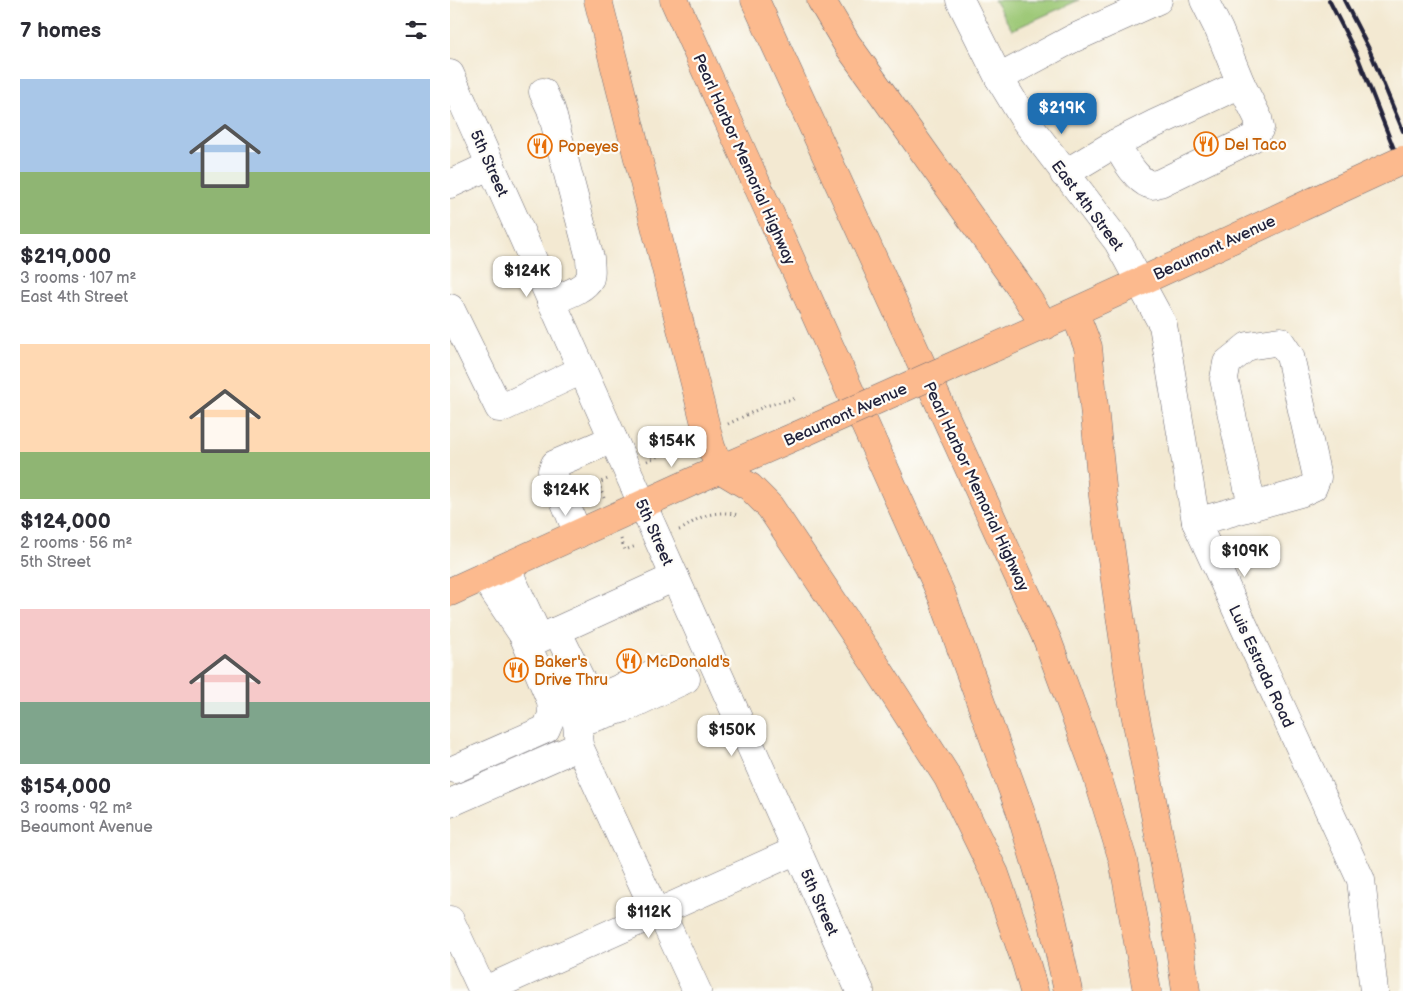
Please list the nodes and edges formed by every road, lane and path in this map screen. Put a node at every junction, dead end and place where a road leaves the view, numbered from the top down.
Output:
1 (598, 0) edge
2 (674, 0) edge
3 (755, 0) edge
4 (821, 0) edge
5 (960, 0) edge
6 (1158, 0) edge
7 (1204, 0) edge
8 (450, 74) edge
9 (999, 78) junction
10 (1241, 84) junction
11 (543, 92) dead end
12 (1116, 143) junction
13 (1403, 160) edge
14 (491, 166) junction
15 (1064, 174) junction
16 (450, 184) edge
17 (1140, 281) junction
18 (551, 301) junction
19 (450, 308) edge
20 (1075, 313) junction
21 (1045, 326) junction
22 (582, 370) junction
23 (613, 438) junction
24 (720, 469) junction
25 (643, 505) junction
26 (1252, 506) junction
27 (1196, 522) junction
28 (578, 534) junction
29 (495, 572) junction
30 (675, 577) junction
31 (450, 592) edge
32 (548, 635) junction
33 (714, 665) junction
34 (680, 682) junction
35 (584, 729) junction
36 (453, 764) edge
37 (459, 799) edge
38 (797, 850) junction
39 (658, 912) junction
40 (450, 920) edge
41 (483, 991) edge
42 (697, 991) edge
43 (860, 991) edge
44 (1034, 991) edge
45 (1068, 991) edge
46 (1146, 991) edge
47 (1186, 991) edge
48 (1374, 991) edge

1 - 24 main road
2 - 45 main road, Pearl Harbor Memorial Highway
3 - 46 main road, Pearl Harbor Memorial Highway
4 - 21 main road
5 - 9 street, East 4th Street
6 - 9 street
7 - 10 street
8 - 14 street, 5th Street
9 - 15 street, East 4th Street
10 - 12 street
10 - 12 street
11 - 18 street
12 - 15 street
13 - 17 main road, Beaumont Avenue, bridge
14 - 16 street
14 - 18 street, 5th Street
15 - 17 street, East 4th Street
17 - 20 main road, Beaumont Avenue
17 - 27 street, Luis Estrada Road
18 - 22 street, 5th Street
19 - 22 street
20 - 21 main road, Beaumont Avenue
20 - 47 main road
21 - 24 main road, Beaumont Avenue, bridge
22 - 23 street, 5th Street
23 - 25 street, 5th Street
23 - 28 street
24 - 25 main road, Beaumont Avenue
24 - 44 main road
25 - 28 main road, Beaumont Avenue
25 - 30 street, 5th Street
26 - 26 street
26 - 27 street
27 - 48 street, Luis Estrada Road
28 - 29 main road, Beaumont Avenue
29 - 31 main road, Beaumont Avenue
29 - 32 street
29 - 36 street
30 - 32 street
30 - 33 street, 5th Street
32 - 34 street
32 - 35 street
33 - 34 street
33 - 38 street, 5th Street
34 - 35 street
35 - 37 street
35 - 39 street
36 - 37 street
38 - 39 street
38 - 43 street, 5th Street
39 - 41 street
39 - 42 street
40 - 41 street

